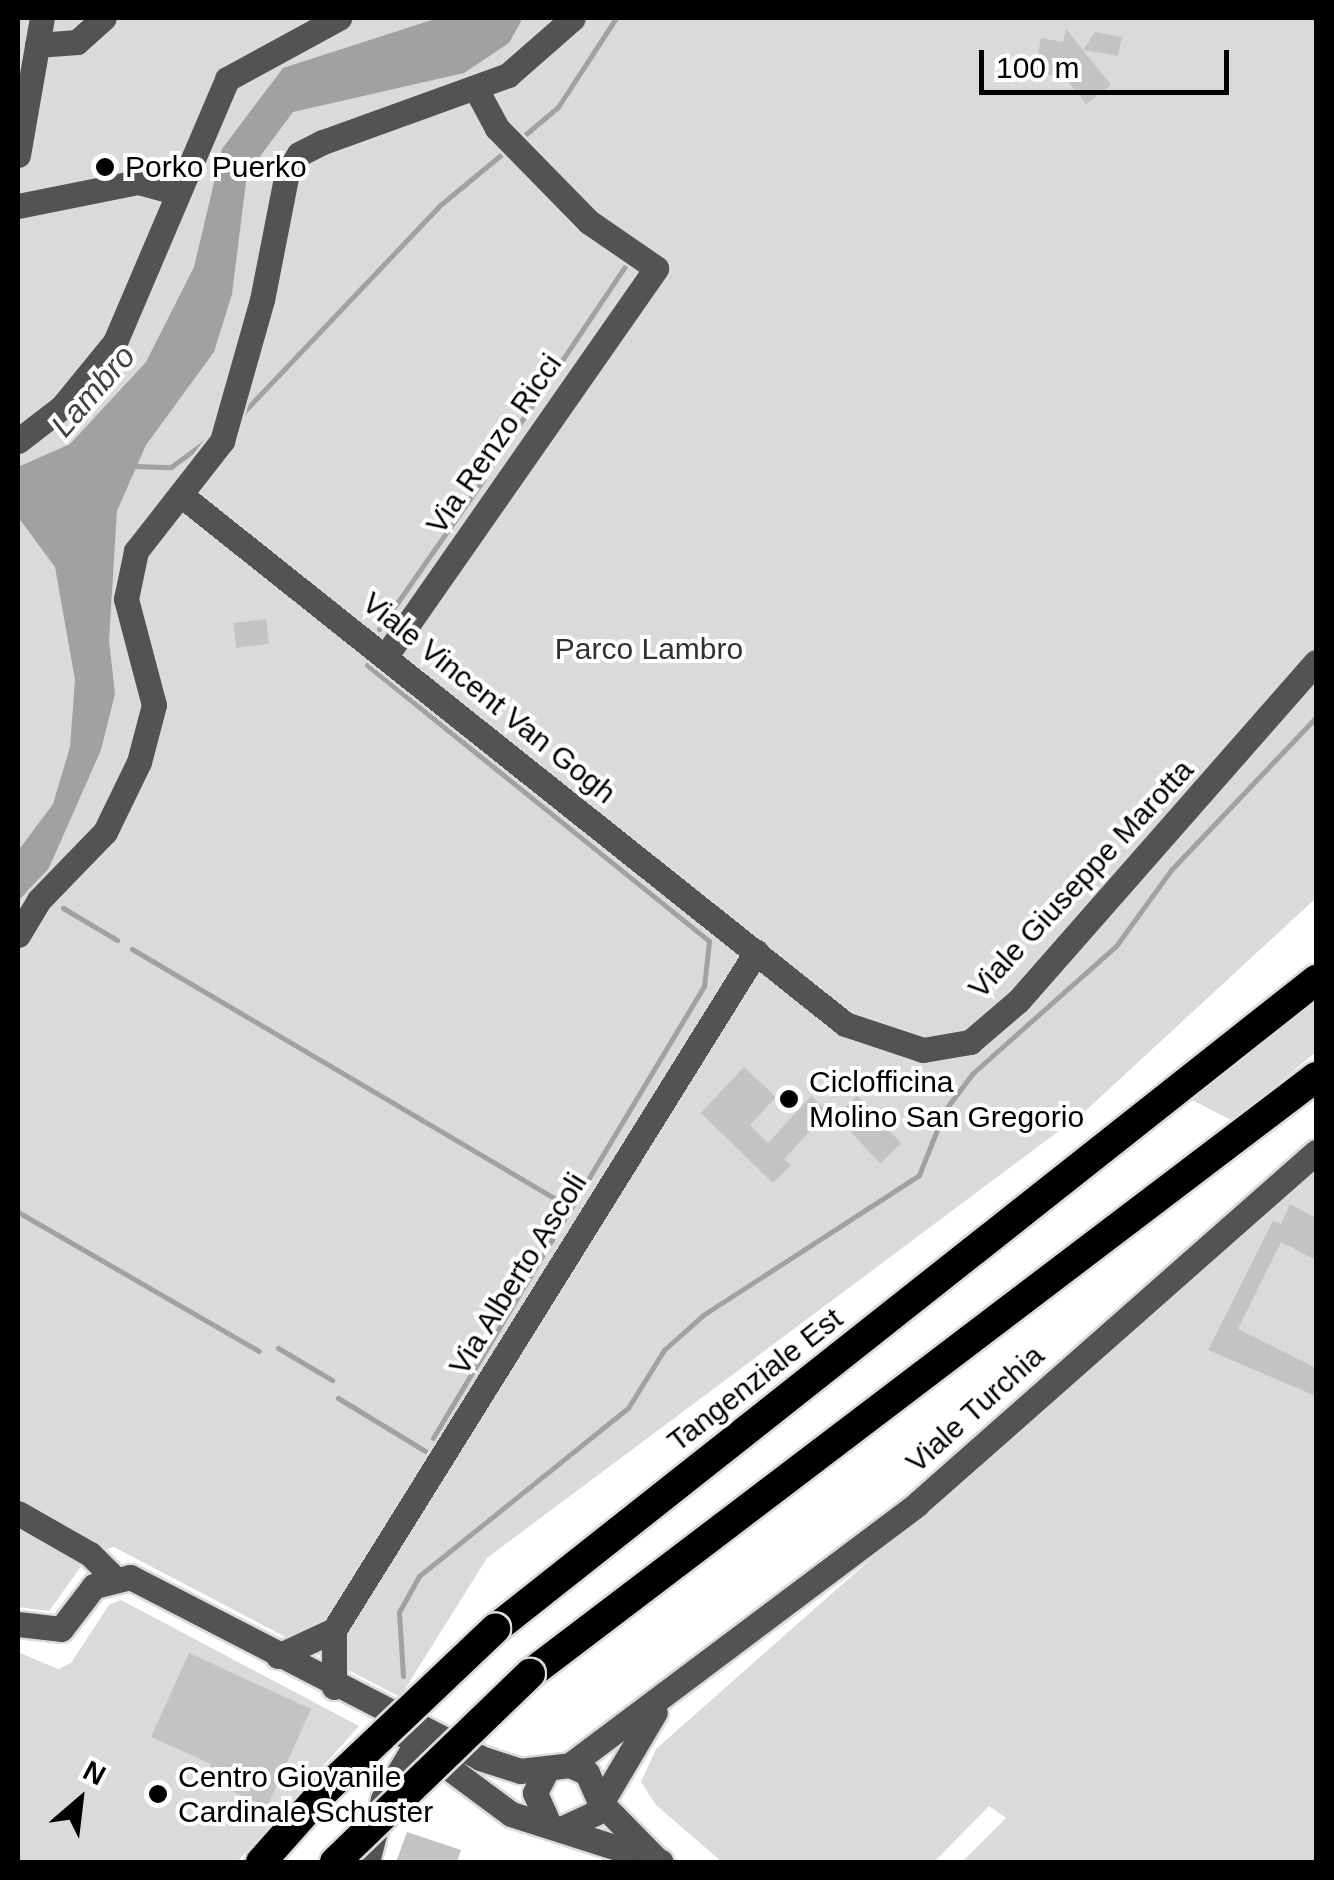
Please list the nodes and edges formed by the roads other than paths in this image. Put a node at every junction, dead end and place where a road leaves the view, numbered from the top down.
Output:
1 (42, 18) edge
2 (104, 18) edge
3 (338, 18) edge
4 (573, 18) edge
5 (37, 44) junction
6 (476, 89) junction
7 (18, 155) edge
8 (176, 192) junction
9 (18, 206) edge
10 (18, 441) edge
11 (181, 495) junction
12 (385, 657) junction
13 (1316, 662) edge
14 (18, 934) edge
15 (756, 952) junction
16 (1316, 980) edge
17 (1316, 1077) edge
18 (1316, 1152) edge
19 (18, 1514) edge
20 (112, 1576) junction
21 (18, 1624) edge
22 (334, 1630) junction
23 (278, 1656) junction
24 (334, 1687) junction
25 (664, 1700) junction
26 (374, 1708) junction
27 (417, 1742) junction
28 (570, 1765) junction
29 (545, 1773) junction
30 (600, 1802) junction
31 (556, 1825) junction
32 (659, 1861) edge
33 (261, 1862) edge
34 (335, 1862) edge
35 (367, 1862) edge

1 - 5 street
2 - 5 street
3 - 8 street
4 - 6 street
5 - 7 street
6 - 11 street
6 - 12 street, Via Renzo Ricci
8 - 9 street
8 - 10 street
11 - 12 street, Viale Vincent Van Gogh
11 - 14 street
12 - 15 street, Viale Vincent Van Gogh
13 - 15 street, Viale Giuseppe Marotta
15 - 22 street, Via Alberto Ascoli
16 - 33 highway, Tangenziale Est, bridge
17 - 34 highway, bridge
18 - 25 street, Viale Turchia
19 - 20 street
20 - 21 street
20 - 23 street
22 - 23 street
22 - 24 street
23 - 24 street
24 - 26 street
25 - 28 street, Viale Turchia
25 - 30 street, Viale Turchia
26 - 27 street
26 - 29 street
27 - 31 street
27 - 35 street
28 - 29 street
28 - 30 street
29 - 31 street
30 - 31 street
30 - 32 street
31 - 32 street

